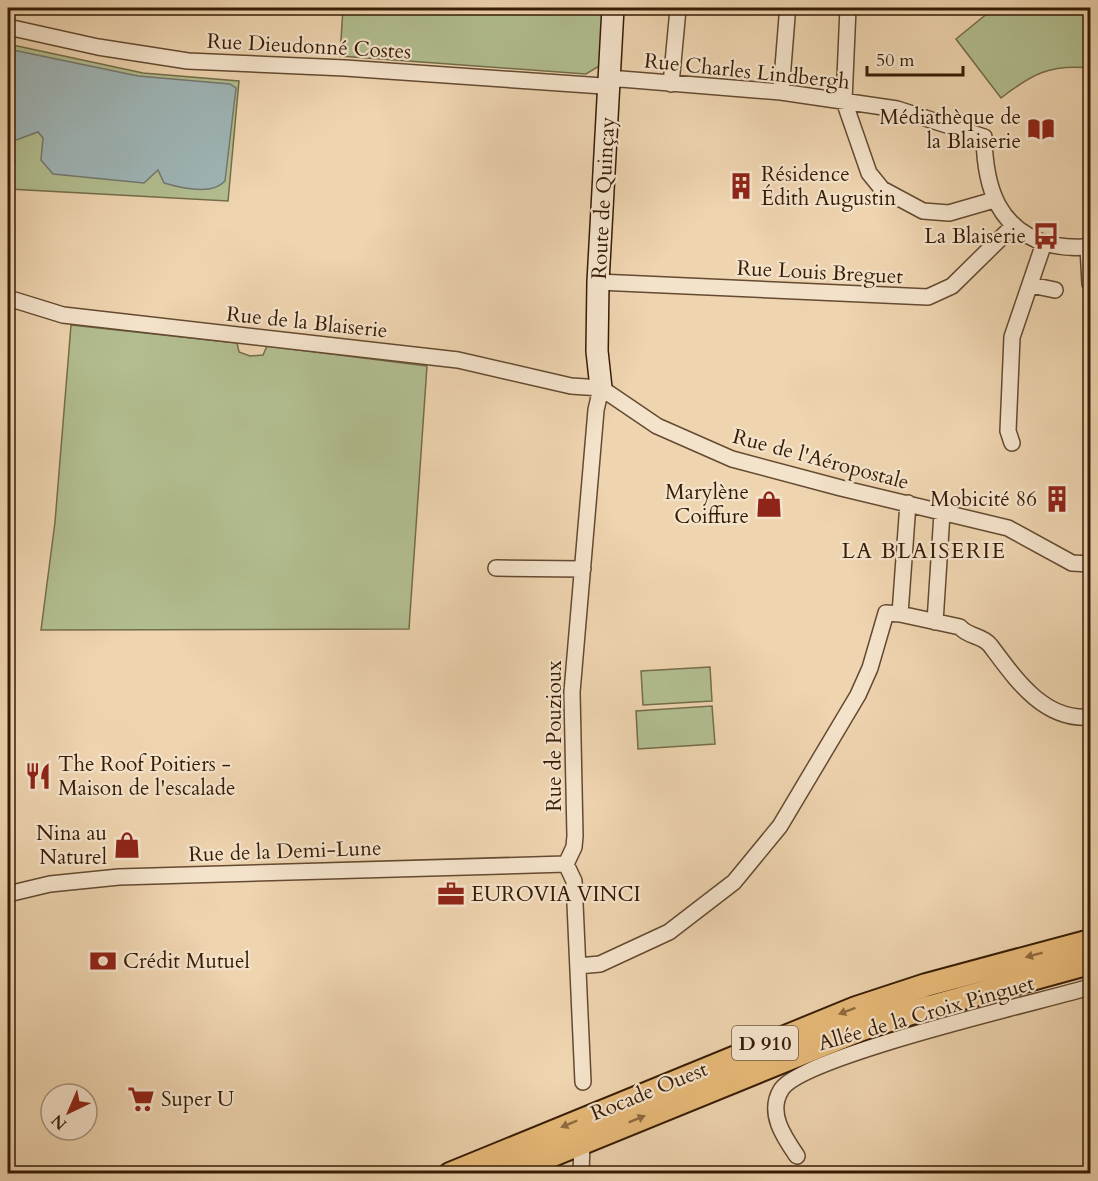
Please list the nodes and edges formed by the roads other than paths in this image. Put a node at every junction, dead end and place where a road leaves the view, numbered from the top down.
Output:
1 (613, 8) edge
2 (848, 8) edge
3 (678, 9) dead end
4 (788, 17) dead end
5 (8, 27) edge
6 (609, 80) junction
7 (671, 84) junction
8 (781, 92) junction
9 (844, 101) junction
10 (994, 200) junction
11 (1014, 225) junction
12 (1044, 243) junction
13 (1089, 247) edge
14 (598, 282) junction
15 (1090, 284) edge
16 (1031, 285) junction
17 (1055, 290) dead end
18 (8, 298) edge
19 (602, 388) junction
20 (1012, 443) dead end
21 (908, 503) junction
22 (942, 513) junction
23 (1090, 564) edge
24 (496, 568) dead end
25 (583, 568) junction
26 (900, 614) junction
27 (935, 622) junction
28 (1090, 717) edge
29 (566, 864) junction
30 (8, 894) edge
31 (1090, 940) edge
32 (1090, 963) edge
33 (578, 966) junction
34 (1090, 987) edge
35 (583, 1082) dead end
36 (582, 1142) junction
37 (797, 1156) dead end
38 (450, 1173) edge
39 (506, 1173) edge
40 (581, 1173) edge

1 - 6 street, Route de Quinçay
2 - 9 street
3 - 7 street
4 - 8 street
5 - 6 street, Rue Dieudonné Costes
6 - 7 street, Rue Charles Lindbergh
6 - 14 street, Route de Quinçay
7 - 8 street, Rue Charles Lindbergh
8 - 9 street, Rue Charles Lindbergh
9 - 10 street, Rue Charles Lindbergh
9 - 10 street
10 - 11 street
11 - 12 street
11 - 14 street, Rue Louis Breguet
12 - 13 street
12 - 16 street
13 - 15 street
14 - 19 street, Route de Quinçay
16 - 17 street
16 - 20 street
18 - 19 street, Rue de la Blaiserie
19 - 21 street, Rue de l'Aéropostale
19 - 25 street, Rue de Pouzioux
21 - 22 street, Rue de l'Aéropostale
21 - 26 street
22 - 23 street, Rue de l'Aéropostale
22 - 27 street
24 - 25 street
25 - 29 street, Rue de Pouzioux
26 - 27 street
26 - 33 street
27 - 28 street
29 - 30 street, Rue de la Demi-Lune
29 - 33 street
31 -> 38 main road, Rocade Ouest / D 910
36 -> 32 main road, Rocade Ouest / D 910
33 - 35 street
34 - 37 street, Allée de la Croix Pinguet
36 - 39 main road, Rocade Ouest / D 910
36 - 40 street

